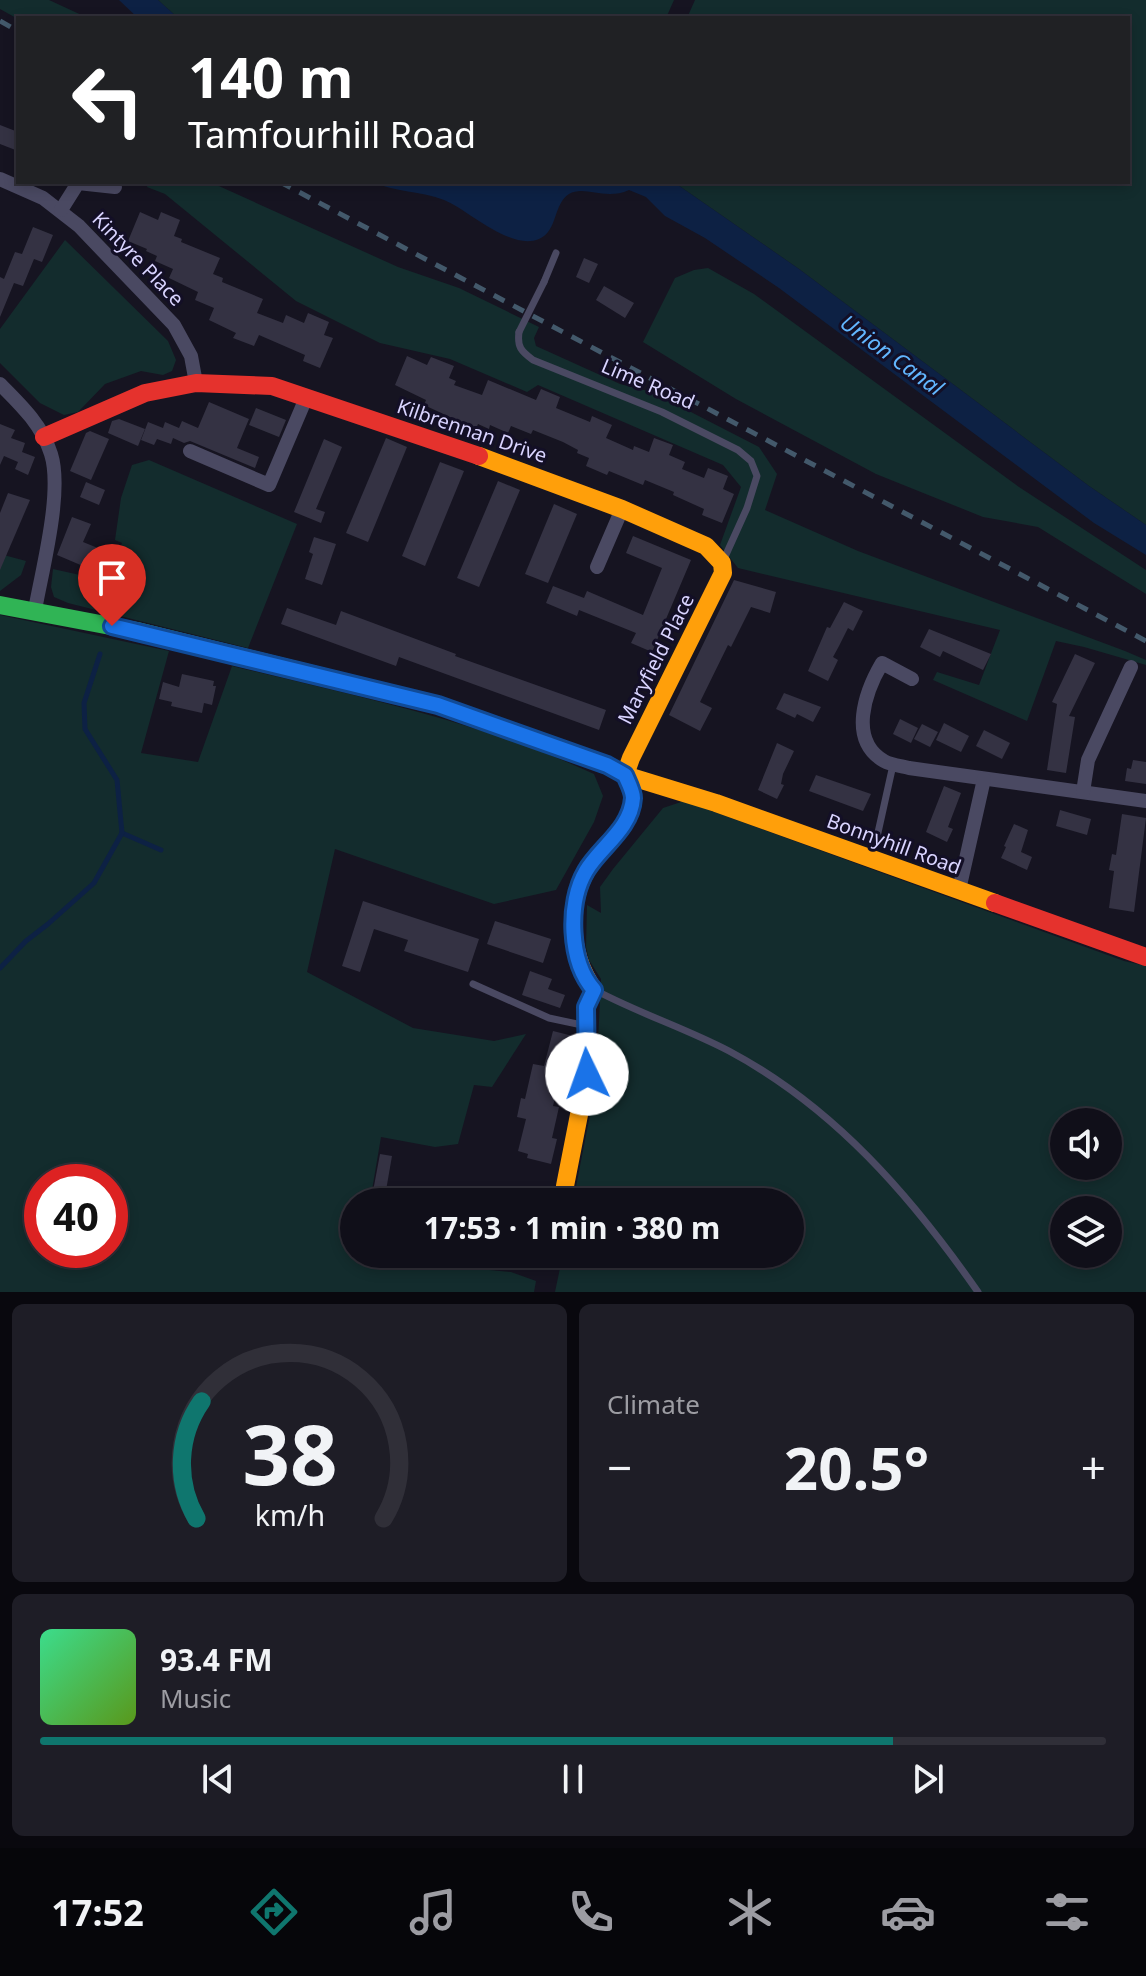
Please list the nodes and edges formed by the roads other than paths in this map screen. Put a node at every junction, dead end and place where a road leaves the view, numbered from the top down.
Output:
1 (0, 179) edge
2 (77, 184) edge
3 (87, 184) edge
4 (115, 187) dead end
5 (61, 210) junction
6 (556, 253) dead end
7 (196, 383) junction
8 (0, 384) edge
9 (306, 398) junction
10 (44, 437) junction
11 (190, 451) dead end
12 (622, 509) junction
13 (722, 563) junction
14 (597, 567) dead end
15 (0, 605) edge
16 (35, 610) junction
17 (1131, 667) dead end
18 (912, 679) dead end
19 (893, 764) junction
20 (625, 775) junction
21 (984, 779) junction
22 (1083, 792) junction
23 (1146, 801) edge
24 (877, 837) dead end
25 (959, 890) junction
26 (1146, 957) edge
27 (473, 984) dead end
28 (594, 990) junction
29 (584, 1026) junction
30 (565, 1186) dead end
31 (978, 1292) edge

1 - 5 street, Kintyre Place
2 - 5 street, Kintyre Place
3 - 4 street, Kintyre Place
5 - 7 street, Kintyre Place
6 - 13 lane, Lime Road, bridge
7 - 9 street, Kilbrennan Drive
7 - 10 street, Kilbrennan Drive
8 - 10 street
9 - 11 street
9 - 12 street, Kilbrennan Drive
10 - 16 street
12 - 13 street, Kilbrennan Drive
12 - 14 street
13 - 20 street, Maryfield Place
15 - 16 street, Bonnyhill Road
16 - 20 street, Bonnyhill Road
17 - 22 street
18 - 19 street
19 - 21 street
19 - 24 lane
20 - 25 street, Bonnyhill Road
20 - 28 street
21 - 22 street
21 - 25 street
22 - 23 street
25 - 26 street, Bonnyhill Road
27 - 29 lane
28 - 29 street
28 - 31 lane
29 - 30 street

